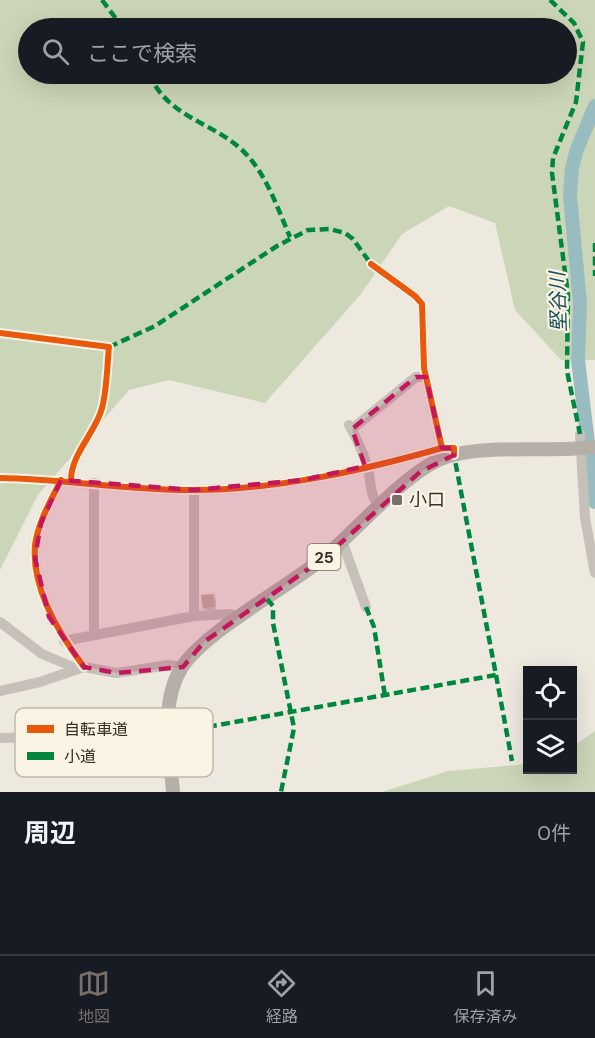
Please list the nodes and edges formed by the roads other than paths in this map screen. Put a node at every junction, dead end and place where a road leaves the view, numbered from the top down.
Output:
1 (371, 264) dead end
2 (0, 333) edge
3 (426, 377) junction
4 (580, 434) dead end
5 (595, 447) edge
6 (581, 449) junction
7 (448, 451) junction
8 (367, 466) junction
9 (0, 478) edge
10 (66, 480) junction
11 (94, 483) junction
12 (194, 490) junction
13 (380, 507) junction
14 (342, 541) junction
15 (595, 573) edge
16 (366, 607) dead end
17 (194, 616) junction
18 (236, 621) junction
19 (0, 622) edge
20 (94, 635) junction
21 (64, 641) junction
22 (183, 667) junction
23 (81, 668) junction
24 (0, 691) edge
25 (170, 708) edge
26 (0, 738) edge
27 (15, 738) edge
28 (172, 777) edge
29 (173, 792) edge

1 - 3 street
2 - 10 street
3 - 7 street
3 - 8 street
4 - 6 street
5 - 6 main road, 25
6 - 7 main road, 25
6 - 15 street
7 - 8 street
7 - 13 main road, 25
8 - 12 street
8 - 13 street
9 - 10 street
10 - 11 street
10 - 21 street
11 - 12 street
11 - 20 street
12 - 17 street
13 - 14 main road, 25
14 - 16 street
14 - 18 main road, 25
17 - 18 street
17 - 20 street
18 - 22 main road, 25
19 - 23 street
20 - 21 street
21 - 23 street
22 - 23 street
22 - 25 main road, 25
23 - 24 street
26 - 27 street
28 - 29 main road, 25

